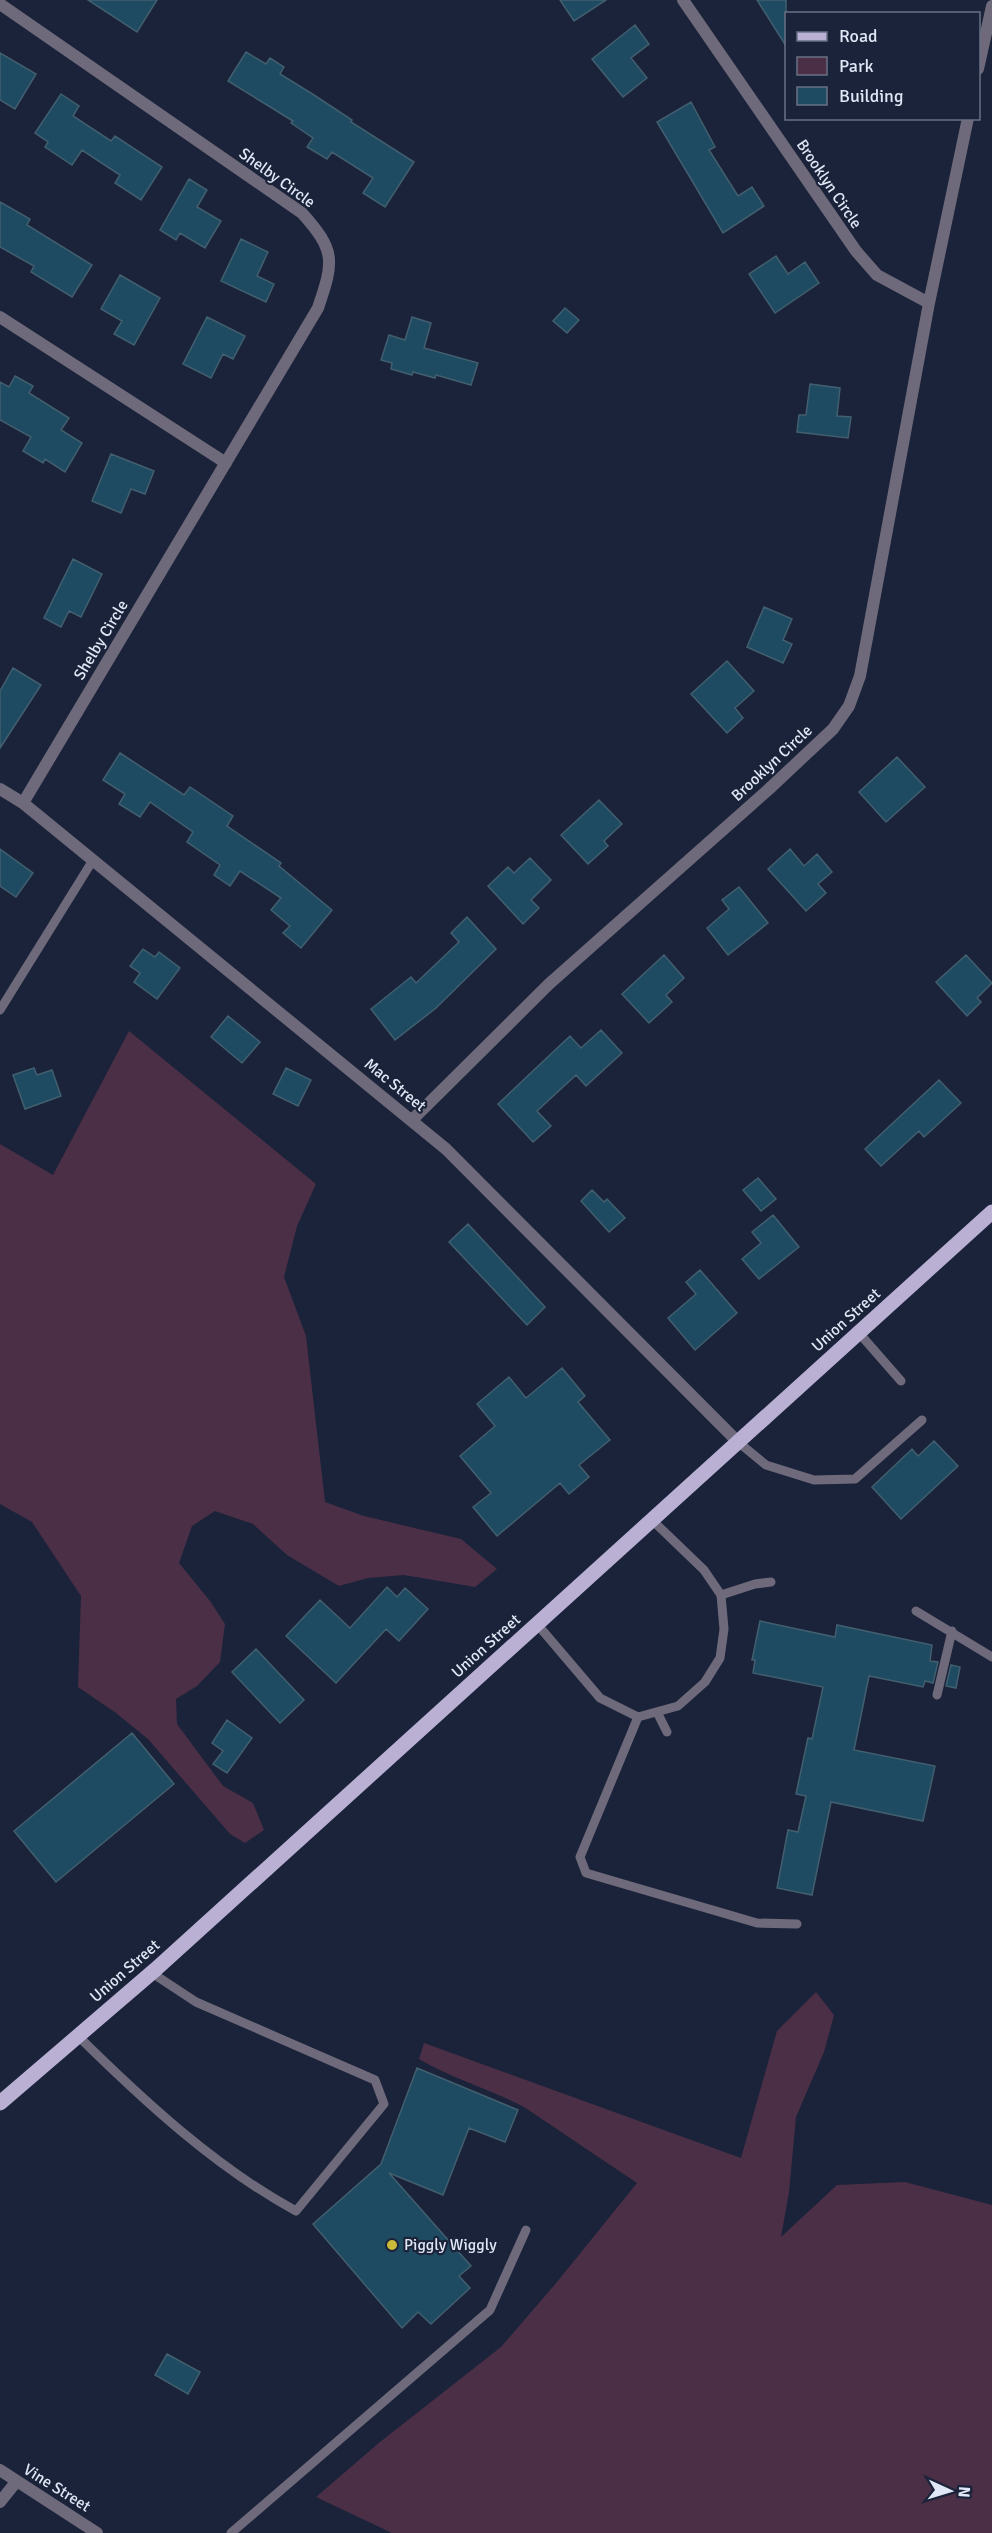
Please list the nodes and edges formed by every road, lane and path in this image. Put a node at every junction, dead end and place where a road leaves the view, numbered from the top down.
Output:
1 (683, 0) edge
2 (0, 4) edge
3 (992, 6) edge
4 (980, 60) edge
5 (968, 120) edge
6 (929, 303) junction
7 (0, 317) edge
8 (226, 463) junction
9 (0, 789) edge
10 (23, 803) junction
11 (93, 860) junction
12 (0, 1010) edge
13 (412, 1120) junction
14 (992, 1212) edge
15 (859, 1333) junction
16 (901, 1381) dead end
17 (922, 1420) dead end
18 (738, 1442) junction
19 (652, 1520) junction
20 (771, 1582) dead end
21 (721, 1595) junction
22 (916, 1611) dead end
23 (537, 1624) junction
24 (952, 1631) junction
25 (992, 1657) edge
26 (937, 1695) dead end
27 (657, 1712) junction
28 (638, 1717) junction
29 (667, 1732) dead end
30 (797, 1924) dead end
31 (152, 1972) junction
32 (78, 2036) junction
33 (0, 2103) edge
34 (526, 2230) dead end
35 (0, 2470) edge
36 (16, 2482) junction
37 (0, 2502) edge
38 (97, 2533) edge
39 (231, 2533) edge

1 - 6 street, Brooklyn Circle
2 - 8 street, Shelby Circle
3 - 4 street
5 - 6 street, Brooklyn Circle
6 - 13 street, Brooklyn Circle
7 - 8 street
8 - 10 street, Shelby Circle
9 - 10 street, Mac Street
10 - 11 street, Mac Street
11 - 12 lane
11 - 13 street, Mac Street
13 - 18 street, Mac Street
14 - 15 main road, Union Street
15 - 16 lane
15 - 18 main road, Union Street
17 - 18 lane
18 - 19 main road, Union Street
19 - 21 lane
19 - 23 main road, Union Street
20 - 21 lane
21 - 27 lane
22 - 24 lane
23 - 28 lane
23 - 31 main road, Union Street
24 - 25 lane
24 - 26 lane
27 - 28 lane
27 - 29 lane
28 - 30 lane
31 - 32 main road, Union Street
31 - 32 lane
32 - 33 main road, Union Street
34 - 39 lane
35 - 36 street, Vine Street
36 - 37 street
36 - 38 street, Vine Street

